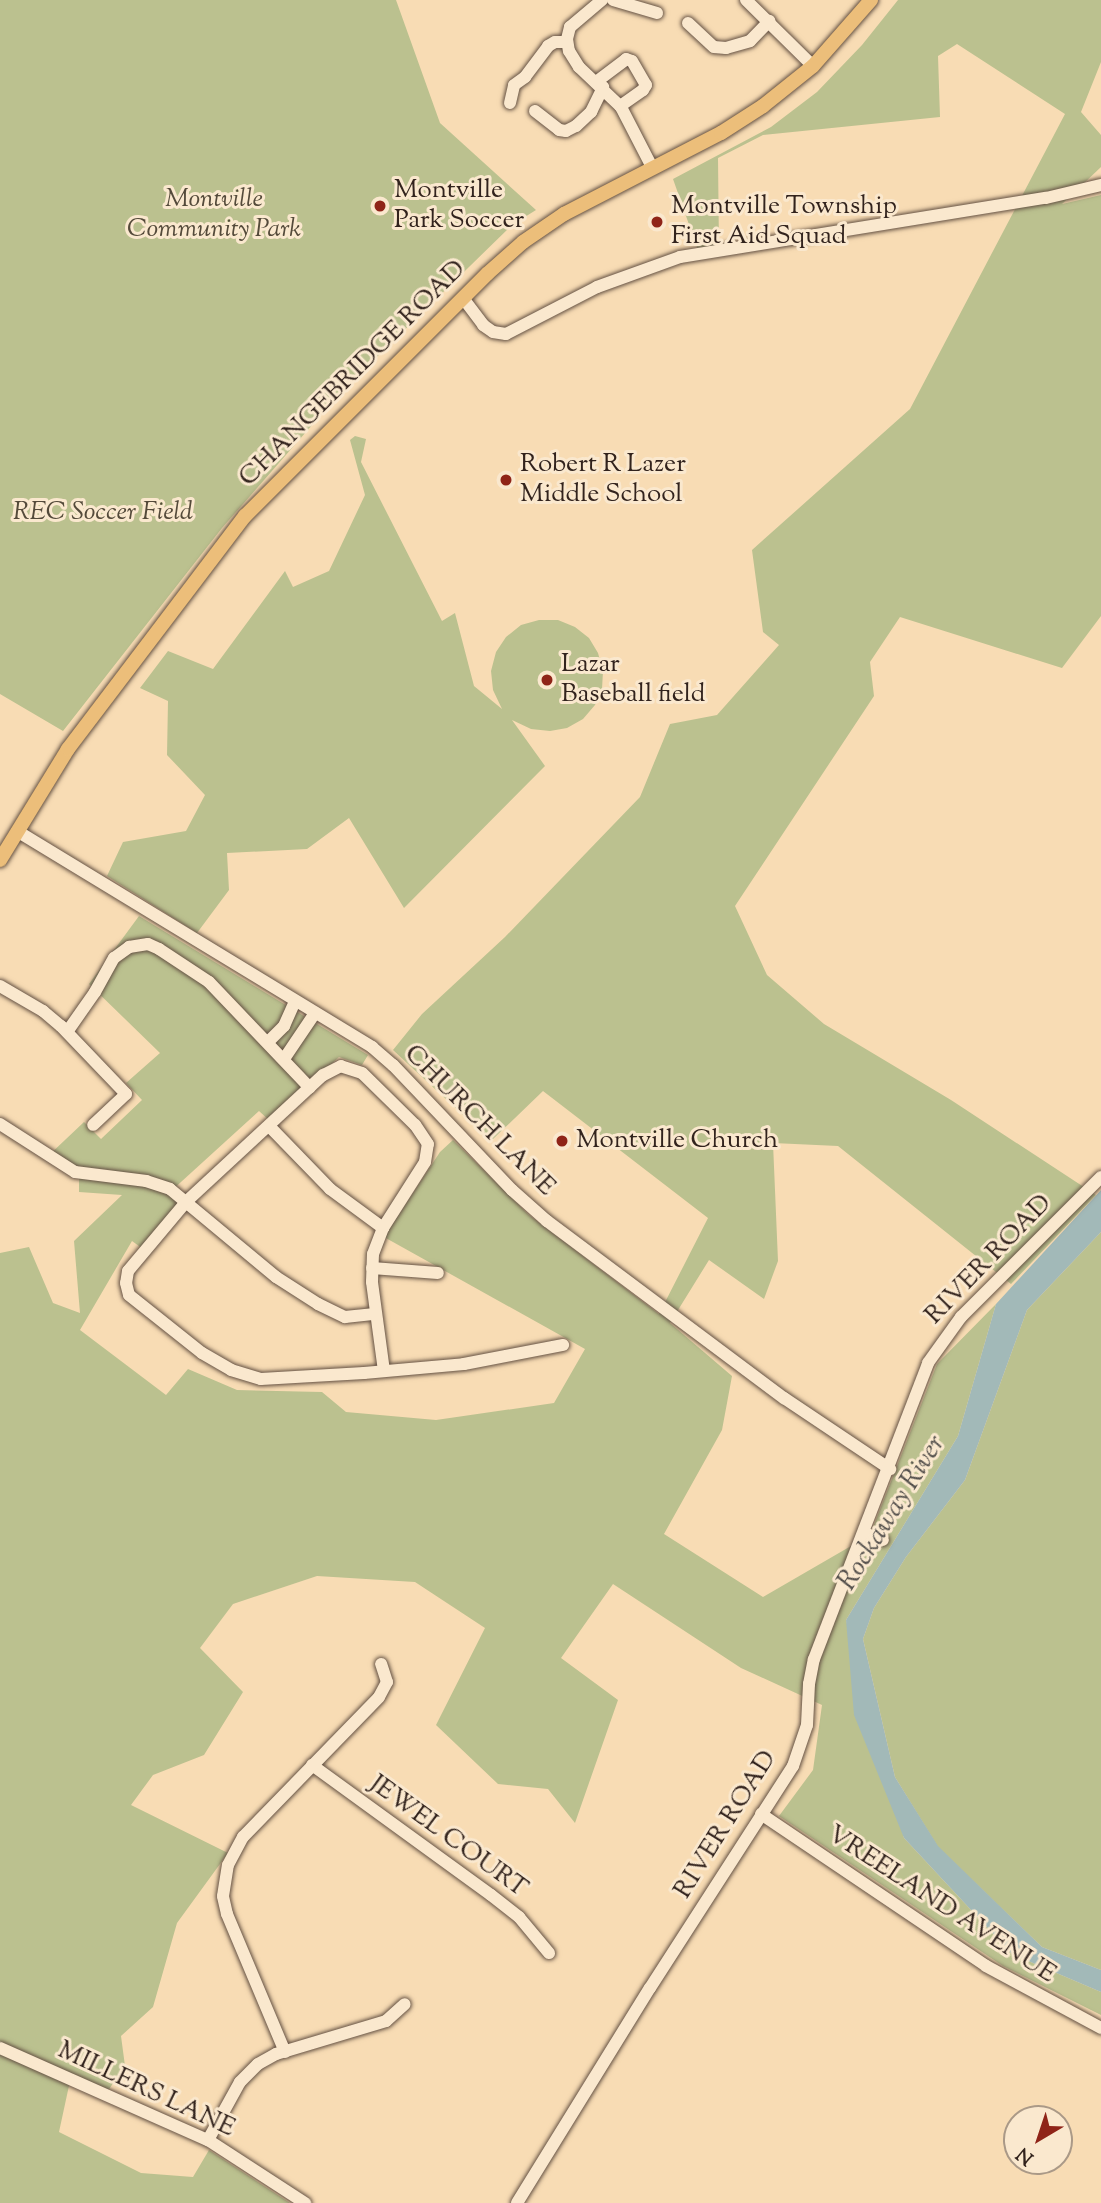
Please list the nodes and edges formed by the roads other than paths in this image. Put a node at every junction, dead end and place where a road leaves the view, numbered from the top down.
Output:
1 (602, 0) edge
2 (614, 0) edge
3 (746, 0) edge
4 (871, 0) edge
5 (657, 13) dead end
6 (769, 21) junction
7 (688, 23) dead end
8 (567, 42) junction
9 (813, 66) junction
10 (599, 85) junction
11 (510, 103) dead end
12 (620, 106) junction
13 (535, 111) dead end
14 (652, 167) junction
15 (1101, 185) edge
16 (463, 298) junction
17 (17, 831) junction
18 (0, 860) edge
19 (0, 986) edge
20 (295, 1001) junction
21 (315, 1013) junction
22 (67, 1032) junction
23 (268, 1042) junction
24 (284, 1059) junction
25 (310, 1088) junction
26 (0, 1124) edge
27 (93, 1125) dead end
28 (269, 1126) junction
29 (1101, 1177) edge
30 (186, 1202) junction
31 (383, 1228) junction
32 (372, 1268) junction
33 (438, 1273) dead end
34 (376, 1314) junction
35 (563, 1345) dead end
36 (384, 1370) junction
37 (890, 1469) junction
38 (864, 1533) junction
39 (883, 1541) dead end
40 (381, 1664) dead end
41 (312, 1765) junction
42 (761, 1814) junction
43 (549, 1953) dead end
44 (405, 2004) dead end
45 (1101, 2028) edge
46 (0, 2048) edge
47 (285, 2052) junction
48 (208, 2140) junction
49 (305, 2203) edge
50 (517, 2203) edge

1 - 8 street
2 - 5 street
3 - 6 street
4 - 9 main road, CHANGEBRIDGE ROAD
6 - 7 street
6 - 9 street
8 - 10 street
8 - 11 street
9 - 14 main road, CHANGEBRIDGE ROAD
10 - 12 street
10 - 12 street
10 - 13 street
12 - 14 street
14 - 16 main road, CHANGEBRIDGE ROAD
15 - 16 street
16 - 17 main road, CHANGEBRIDGE ROAD
17 - 18 main road, CHANGEBRIDGE ROAD
17 - 20 street, CHURCH LANE
19 - 22 street
20 - 21 street, CHURCH LANE
20 - 23 street
21 - 24 street
21 - 37 street, CHURCH LANE
22 - 23 street
22 - 27 street
23 - 24 street
24 - 25 street
25 - 28 street
25 - 31 street
26 - 30 street
28 - 30 street
28 - 31 street
29 - 37 street, RIVER ROAD
30 - 34 street
30 - 36 street
31 - 32 street
32 - 33 street
32 - 34 street
34 - 36 street
35 - 36 street
37 - 38 street, RIVER ROAD
38 - 39 street
38 - 42 street, RIVER ROAD
40 - 41 street
41 - 43 street, JEWEL COURT
41 - 47 street
42 - 45 street, VREELAND AVENUE
42 - 50 street, RIVER ROAD
44 - 47 street
46 - 48 street, MILLERS LANE
47 - 48 street
48 - 49 street, MILLERS LANE

